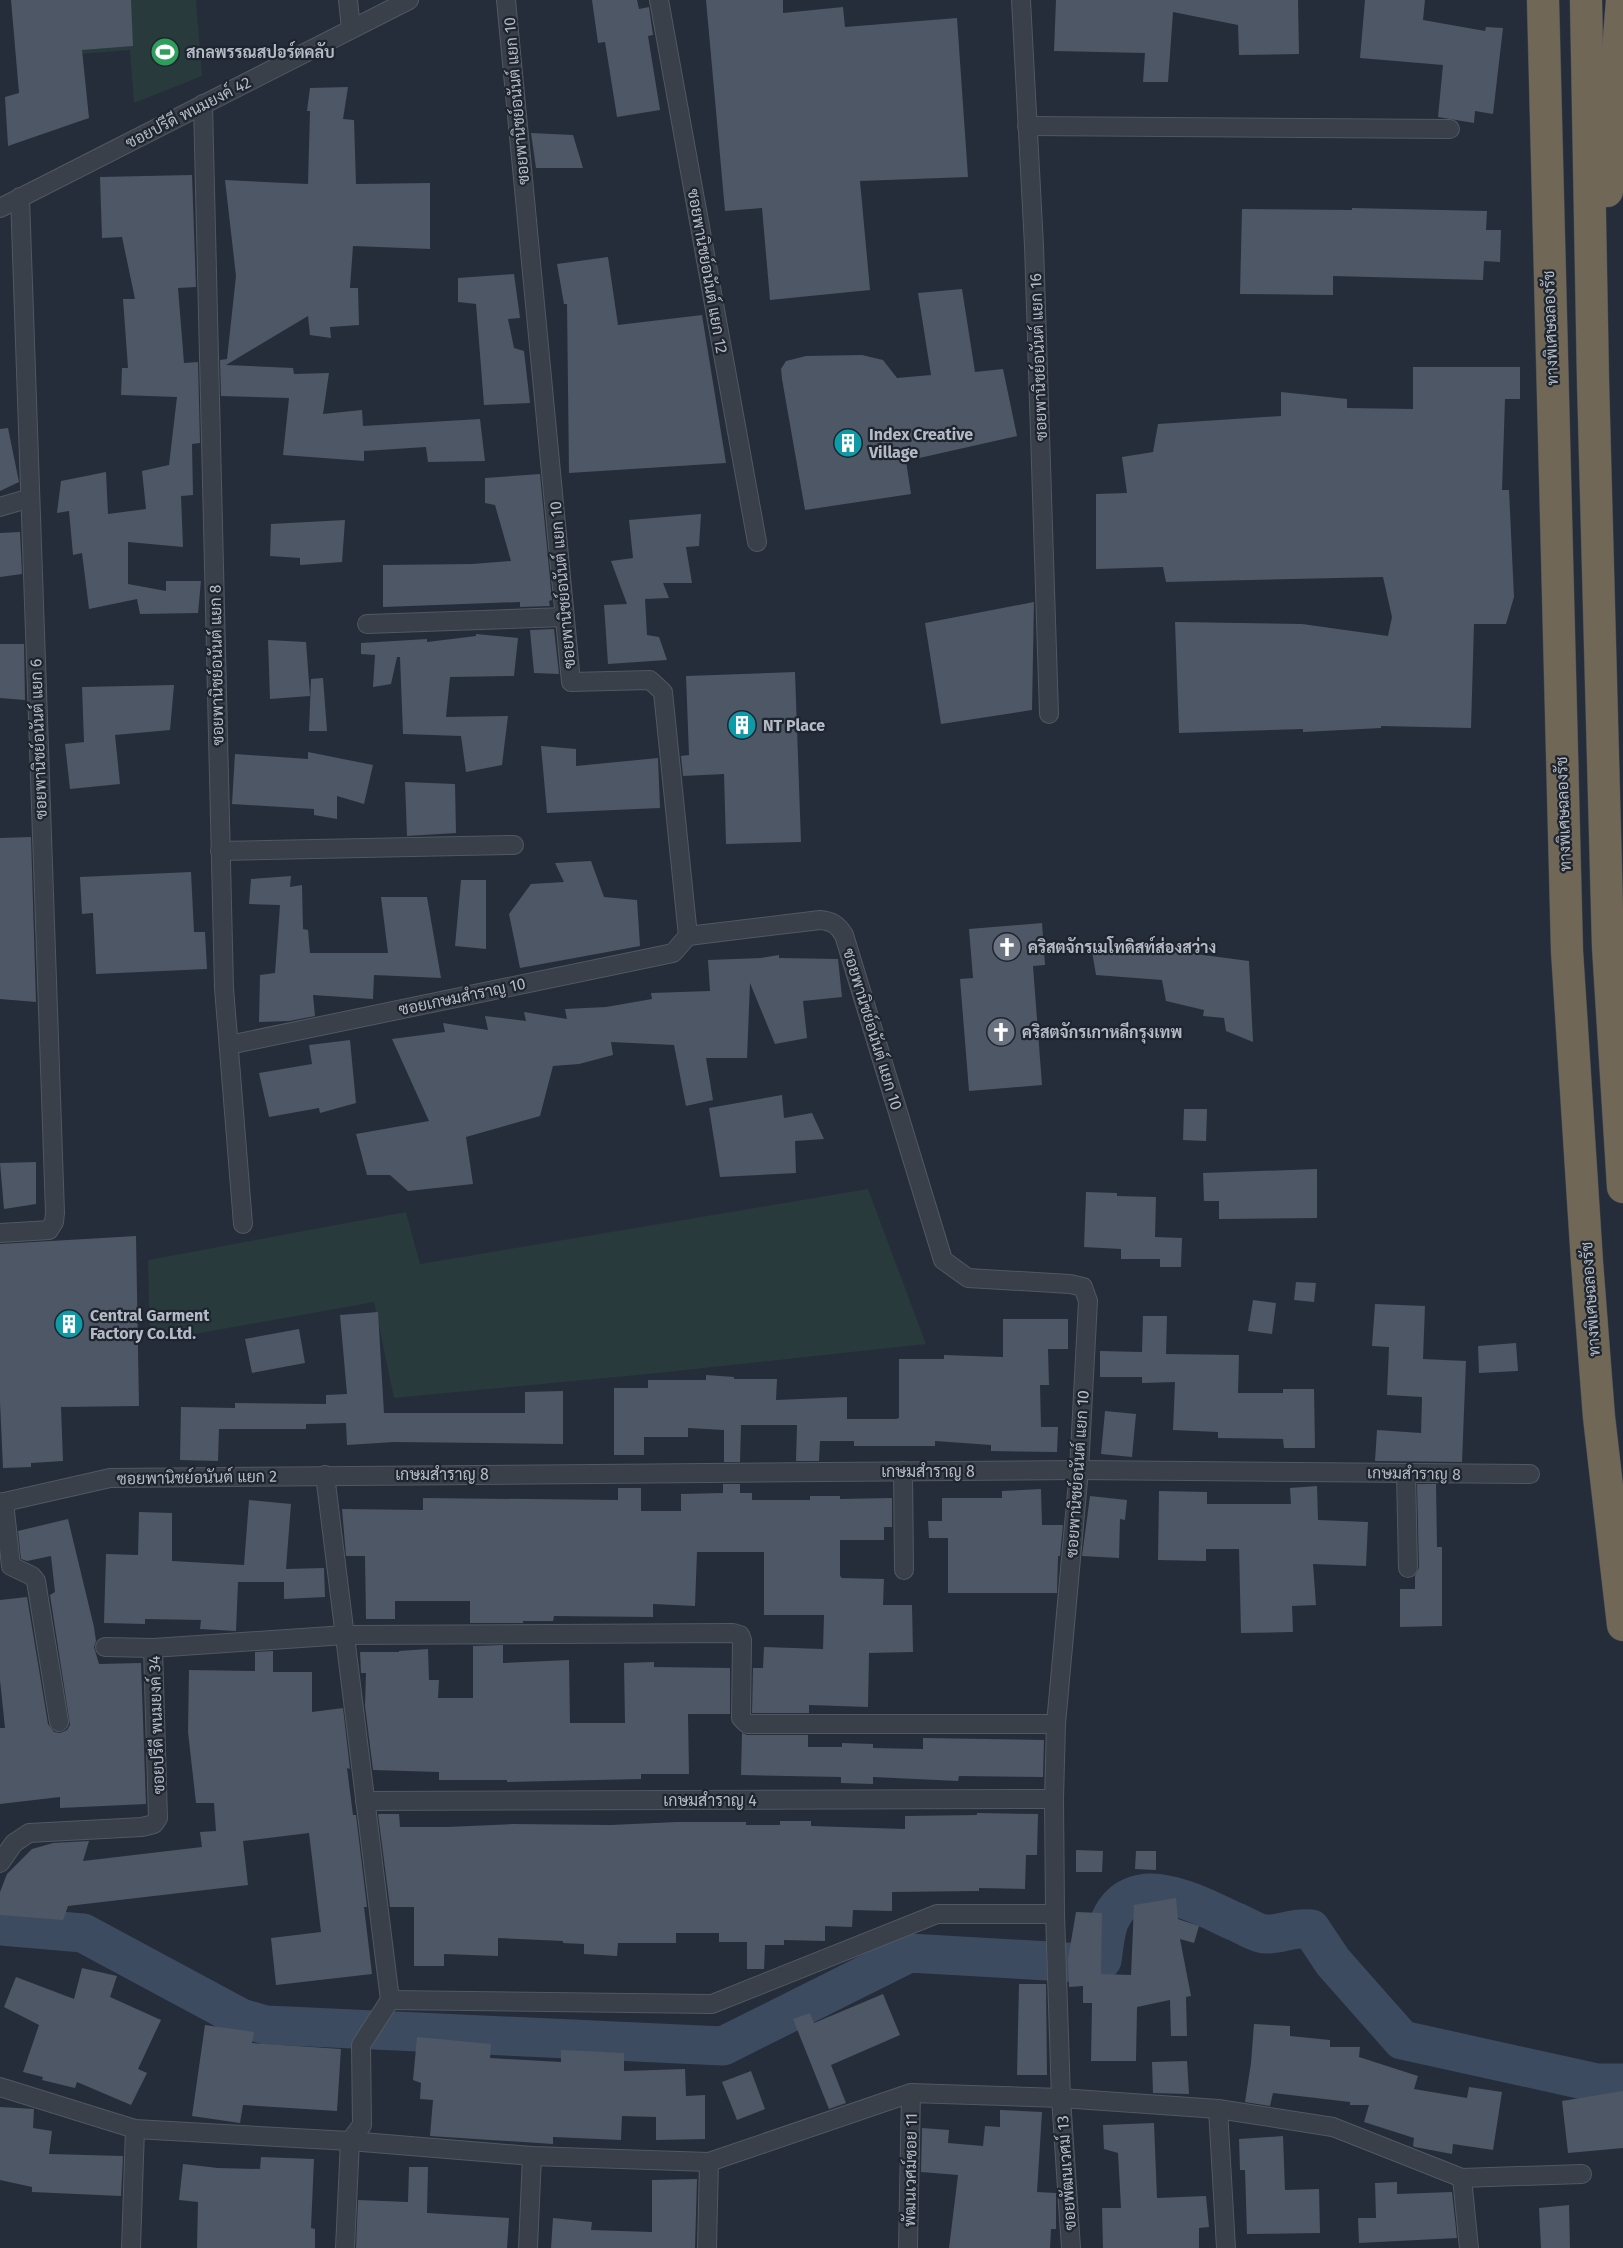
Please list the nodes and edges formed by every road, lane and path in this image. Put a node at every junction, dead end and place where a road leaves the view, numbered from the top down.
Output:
1 (348, 0) edge
2 (409, 0) edge
3 (506, 0) edge
4 (659, 0) edge
5 (1021, 0) edge
6 (1525, 0) edge
7 (1543, 0) edge
8 (1586, 0) edge
9 (1622, 0) edge
10 (351, 29) junction
11 (203, 105) junction
12 (1545, 124) junction
13 (1027, 126) junction
14 (1450, 129) dead end
15 (20, 197) junction
16 (0, 208) edge
17 (1593, 380) junction
18 (30, 498) junction
19 (0, 507) edge
20 (757, 542) dead end
21 (565, 617) junction
22 (367, 624) dead end
23 (1049, 714) dead end
24 (514, 845) dead end
25 (220, 851) junction
26 (688, 936) junction
27 (229, 1045) junction
28 (1623, 1187) edge
29 (243, 1224) dead end
30 (0, 1233) edge
31 (1079, 1470) junction
32 (903, 1471) junction
33 (1406, 1473) junction
34 (1530, 1474) dead end
35 (325, 1475) junction
36 (2, 1503) edge
37 (1408, 1568) dead end
38 (904, 1570) dead end
39 (1623, 1625) edge
40 (345, 1635) junction
41 (105, 1647) dead end
42 (153, 1648) junction
43 (59, 1722) dead end
44 (1056, 1724) junction
45 (1054, 1799) junction
46 (365, 1801) junction
47 (0, 1863) edge
48 (1055, 1914) junction
49 (1058, 1985) joint
50 (390, 2000) junction
51 (0, 2087) edge
52 (911, 2093) junction
53 (1061, 2098) junction
54 (1218, 2109) junction
55 (135, 2129) junction
56 (350, 2141) junction
57 (532, 2156) junction
58 (709, 2162) junction
59 (1582, 2174) dead end
60 (1462, 2178) junction
61 (130, 2248) edge
62 (345, 2248) edge
63 (528, 2248) edge
64 (707, 2248) edge
65 (908, 2248) edge
66 (1071, 2248) edge
67 (1226, 2248) edge
68 (1469, 2248) edge

1 - 10 street
2 - 10 street, ซอยปรีดี พนมยงค์ 42
3 - 21 street, ซอยพานิชย์อนันต์ แยก 10
4 - 20 street, ซอยพานิชย์อนันต์ แยก 12
5 - 13 street, ซอยพานิชย์อนันต์ แยก 16
6 - 12 highway
7 - 12 highway, ทางพิเศษฉลองรัช
8 - 17 highway
9 - 17 highway
10 - 11 street, ซอยปรีดี พนมยงค์ 42
11 - 15 street, ซอยปรีดี พนมยงค์ 42
11 - 25 street, ซอยพานิชย์อนันต์ แยก 8
12 - 39 highway, ทางพิเศษฉลองรัช
13 - 14 street
13 - 23 street, ซอยพานิชย์อนันต์ แยก 16
15 - 16 street, ซอยปรีดี พนมยงค์ 42
15 - 18 street, ซอยพานิชย์อนันต์ แยก 6
17 - 28 highway
18 - 19 street
18 - 30 street, ซอยพานิชย์อนันต์ แยก 6
21 - 22 street
21 - 26 street, ซอยพานิชย์อนันต์ แยก 10
24 - 25 street
25 - 27 street, ซอยพานิชย์อนันต์ แยก 8
26 - 27 street, ซอยเกษมสำราญ 10
26 - 31 street, ซอยพานิชย์อนันต์ แยก 10
27 - 29 street, ซอยพานิชย์อนันต์ แยก 8
31 - 32 street, เกษมสำราญ 8
31 - 33 street, เกษมสำราญ 8
31 - 44 street, ซอยพานิชย์อนันต์ แยก 10
32 - 35 street, เกษมสำราญ 8
32 - 38 street
33 - 34 street, เกษมสำราญ 8
33 - 37 street
35 - 36 street, ซอยพานิชย์อนันต์ แยก 2
35 - 40 street
36 - 43 street
40 - 42 street, ซอยปรีดี พนมยงค์ 34
40 - 44 street, ซอยปรีดี พนมยงค์ 34
40 - 46 street
41 - 42 street
42 - 47 street, ซอยปรีดี พนมยงค์ 34
44 - 45 street, ซอยพานิชย์อนันต์ แยก 10
45 - 46 street, เกษมสำราญ 4
45 - 48 street, ซอยพานิชย์อนันต์ แยก 10
46 - 50 street
48 - 49 street, ซอยพานิชย์อนันต์ แยก 10
48 - 50 street
49 - 53 street, ซอยพัฒนเวศม์ 13
50 - 56 street
51 - 55 street
52 - 53 street
52 - 58 street
52 - 65 street, พัฒนเวศม์ซอย 11
53 - 54 street
53 - 66 street, ซอยพัฒนเวศม์ 13
54 - 60 street
54 - 67 street
55 - 56 street
55 - 61 street
56 - 57 street
56 - 62 street
57 - 58 street
57 - 63 street
58 - 64 street
59 - 60 street
60 - 68 street

